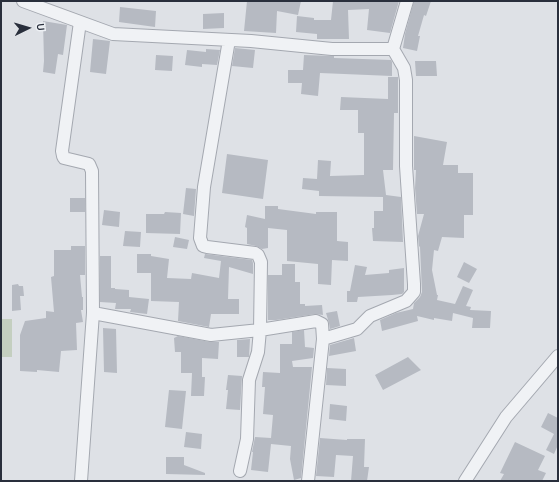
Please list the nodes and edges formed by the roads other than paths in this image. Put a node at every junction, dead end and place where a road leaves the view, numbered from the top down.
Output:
1 (23, 1) edge
2 (407, 1) edge
3 (80, 22) junction
4 (229, 40) junction
5 (394, 49) junction
6 (93, 313) junction
7 (260, 330) junction
8 (323, 339) junction
9 (558, 344) edge
10 (558, 355) edge
11 (240, 471) dead end
12 (81, 481) edge
13 (308, 481) edge
14 (465, 481) edge

1 - 3 street
2 - 5 street
3 - 4 street
3 - 6 street
4 - 5 street
4 - 7 street
5 - 8 street
6 - 7 street
6 - 12 street
7 - 8 street
7 - 11 street
8 - 13 street
9 - 10 street
10 - 14 street

